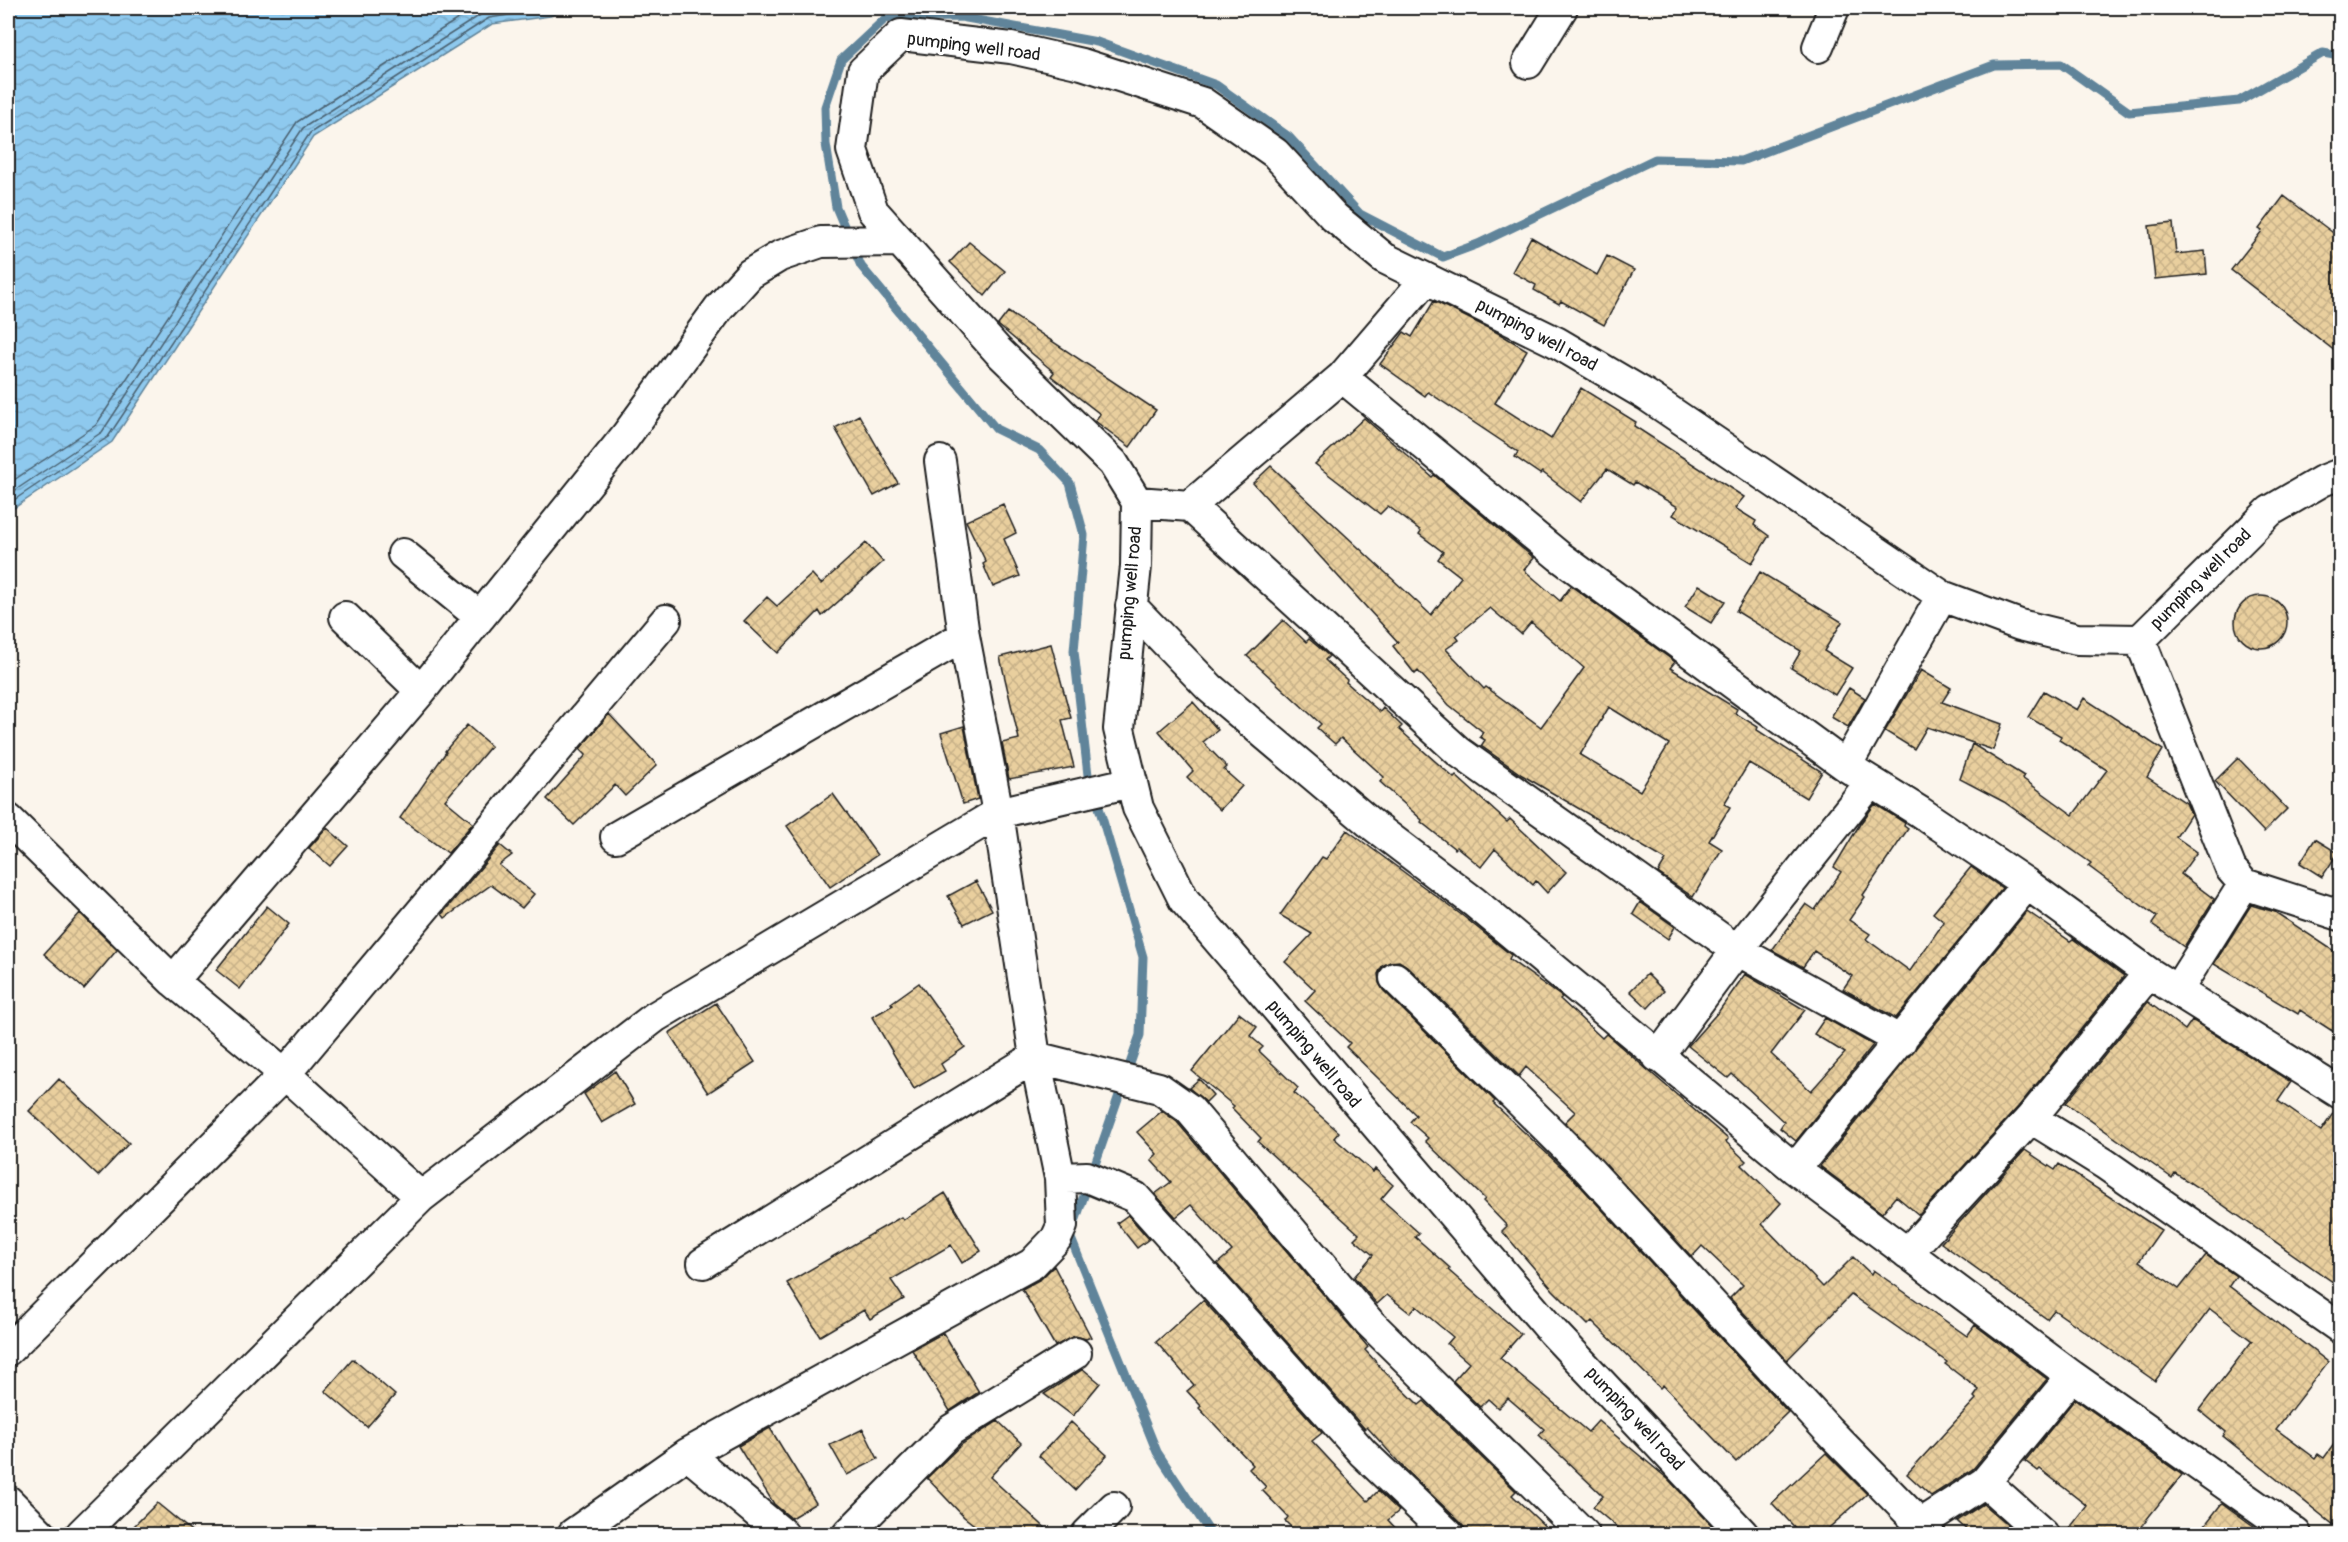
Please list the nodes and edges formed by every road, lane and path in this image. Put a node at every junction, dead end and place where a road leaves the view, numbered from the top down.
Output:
1 (1562, 8) edge
2 (1834, 8) edge
3 (1818, 47) dead end
4 (1528, 63) dead end
5 (900, 241) junction
6 (1426, 279) junction
7 (1342, 377) junction
8 (940, 461) dead end
9 (2340, 474) edge
10 (1137, 502) junction
11 (1190, 506) junction
12 (403, 554) dead end
13 (1942, 596) junction
14 (1131, 606) junction
15 (345, 617) dead end
16 (480, 617) junction
17 (666, 620) dead end
18 (964, 636) junction
19 (2140, 640) junction
20 (421, 691) junction
21 (1846, 766) junction
22 (1132, 782) junction
23 (1871, 782) junction
24 (998, 813) junction
25 (8, 819) edge
26 (615, 837) dead end
27 (2027, 884) junction
28 (2244, 884) junction
29 (2340, 915) edge
30 (1737, 950) junction
31 (2149, 973) junction
32 (1395, 978) dead end
33 (173, 981) junction
34 (2178, 989) junction
35 (1900, 1041) junction
36 (1035, 1057) junction
37 (1658, 1057) junction
38 (285, 1074) junction
39 (2340, 1094) edge
40 (2031, 1118) junction
41 (1795, 1169) junction
42 (1074, 1177) junction
43 (421, 1197) junction
44 (1907, 1253) junction
45 (703, 1263) dead end
46 (2340, 1328) edge
47 (8, 1350) edge
48 (1076, 1353) dead end
49 (2072, 1376) junction
50 (687, 1454) junction
51 (1985, 1482) junction
52 (8, 1501) edge
53 (1114, 1507) dead end
54 (1925, 1529) edge
55 (41, 1534) edge
56 (81, 1534) edge
57 (573, 1534) edge
58 (783, 1534) edge
59 (848, 1534) edge
60 (1087, 1534) edge
61 (1448, 1534) edge
62 (1584, 1534) edge
63 (1743, 1534) edge
64 (2043, 1534) edge
65 (2296, 1534) edge

1 - 4 street
2 - 3 street
5 - 6 street, pumping well road
5 - 10 street, pumping well road
5 - 16 street
6 - 7 street
6 - 13 street, pumping well road
7 - 11 street
7 - 21 street
8 - 18 street
9 - 19 street, pumping well road
10 - 11 street
10 - 14 street, pumping well road
11 - 30 street
12 - 16 street
13 - 19 street, pumping well road
13 - 21 street
14 - 22 street, pumping well road
14 - 37 street
15 - 20 street
16 - 20 street
17 - 38 street
18 - 24 street
18 - 26 street
19 - 28 street
20 - 33 street
21 - 23 street
22 - 24 street
22 - 63 street, pumping well road
23 - 27 street
23 - 30 street
24 - 36 street
24 - 43 street
25 - 33 street
27 - 31 street
27 - 35 street
28 - 29 street
28 - 34 street
30 - 35 street
30 - 37 street
31 - 34 street
31 - 40 street
32 - 54 street
33 - 38 street
34 - 39 street
35 - 41 street
36 - 42 street
36 - 45 street
36 - 62 street
37 - 41 street
38 - 43 street
38 - 47 street
40 - 44 street
40 - 46 street
41 - 44 street
42 - 50 street
42 - 61 street
43 - 56 street
44 - 49 street
48 - 59 street
49 - 51 street
49 - 65 street
50 - 57 street
50 - 58 street
51 - 54 street
51 - 64 street
52 - 55 street
53 - 60 street

